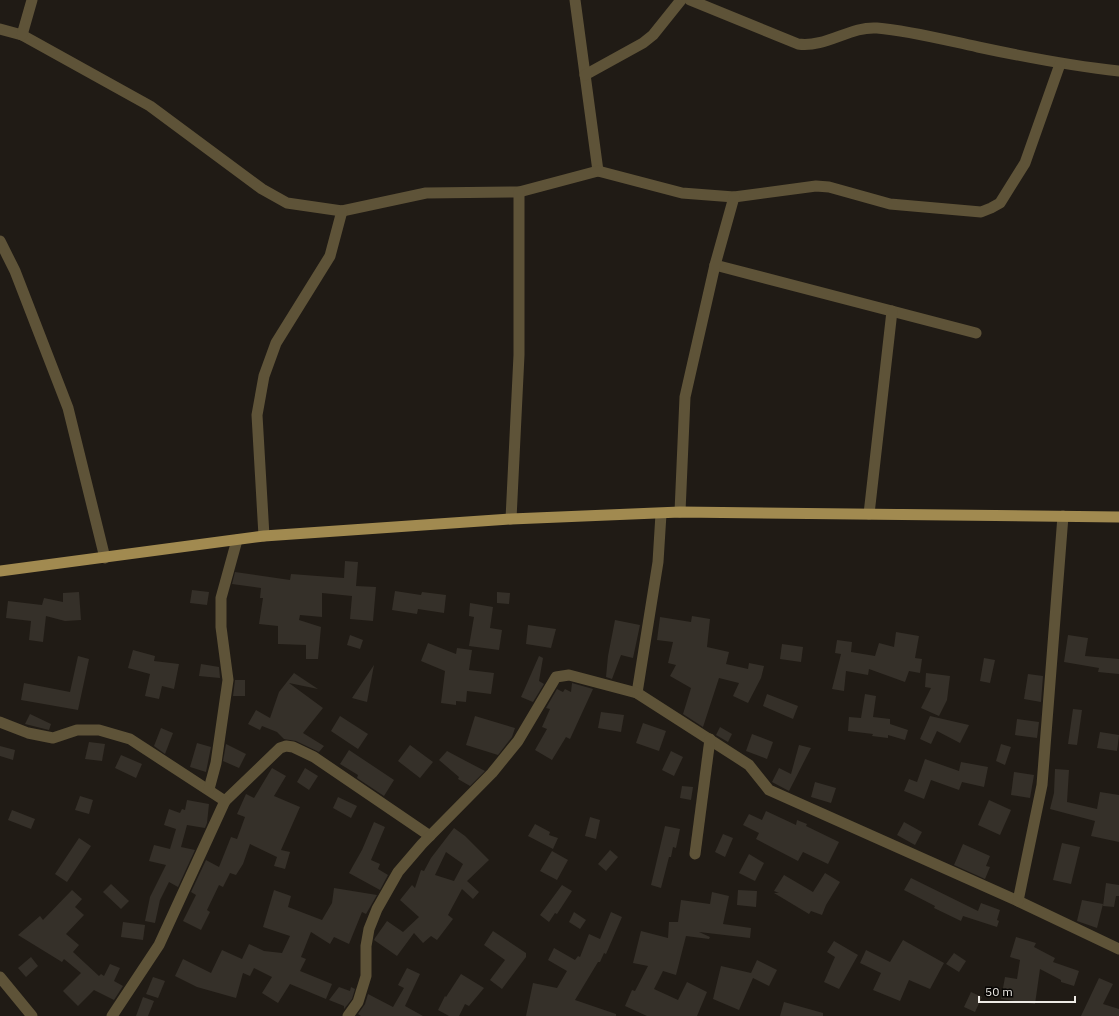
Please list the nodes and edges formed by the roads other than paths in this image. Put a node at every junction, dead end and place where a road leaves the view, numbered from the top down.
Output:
1 (32, 0) edge
2 (575, 0) edge
3 (681, 0) edge
4 (690, 0) edge
5 (0, 29) edge
6 (22, 35) junction
7 (1060, 64) junction
8 (1119, 72) edge
9 (585, 75) junction
10 (598, 171) junction
11 (519, 192) junction
12 (734, 196) junction
13 (342, 212) junction
14 (0, 241) edge
15 (715, 265) junction
16 (892, 311) junction
17 (976, 332) dead end
18 (680, 512) junction
19 (661, 514) junction
20 (869, 514) junction
21 (1063, 516) junction
22 (1119, 517) edge
23 (511, 519) junction
24 (264, 536) junction
25 (237, 540) junction
26 (105, 558) junction
27 (0, 571) edge
28 (638, 693) junction
29 (0, 722) edge
30 (710, 739) junction
31 (209, 789) junction
32 (225, 801) junction
33 (430, 836) junction
34 (695, 854) dead end
35 (1018, 901) junction
36 (1119, 949) edge
37 (0, 977) edge
38 (32, 1016) edge
39 (112, 1016) edge
40 (348, 1016) edge

1 - 6 street
2 - 9 street
3 - 9 street
4 - 7 street
5 - 6 street
6 - 13 street
7 - 8 street
7 - 12 street
9 - 10 street
10 - 11 street
10 - 12 street
11 - 13 street
11 - 23 street
12 - 15 street
13 - 24 street
14 - 26 street
15 - 16 street
15 - 18 street
16 - 17 street
16 - 20 street
18 - 19 main road
18 - 20 main road
19 - 23 main road
19 - 28 street
20 - 21 main road
21 - 22 main road
21 - 35 street
23 - 24 main road
24 - 25 main road
25 - 26 main road
25 - 31 street
26 - 27 main road
28 - 30 street
28 - 33 street
29 - 31 street
30 - 34 street
30 - 35 street
31 - 32 street
32 - 33 street
32 - 39 street
33 - 40 street
35 - 36 street
37 - 38 street

